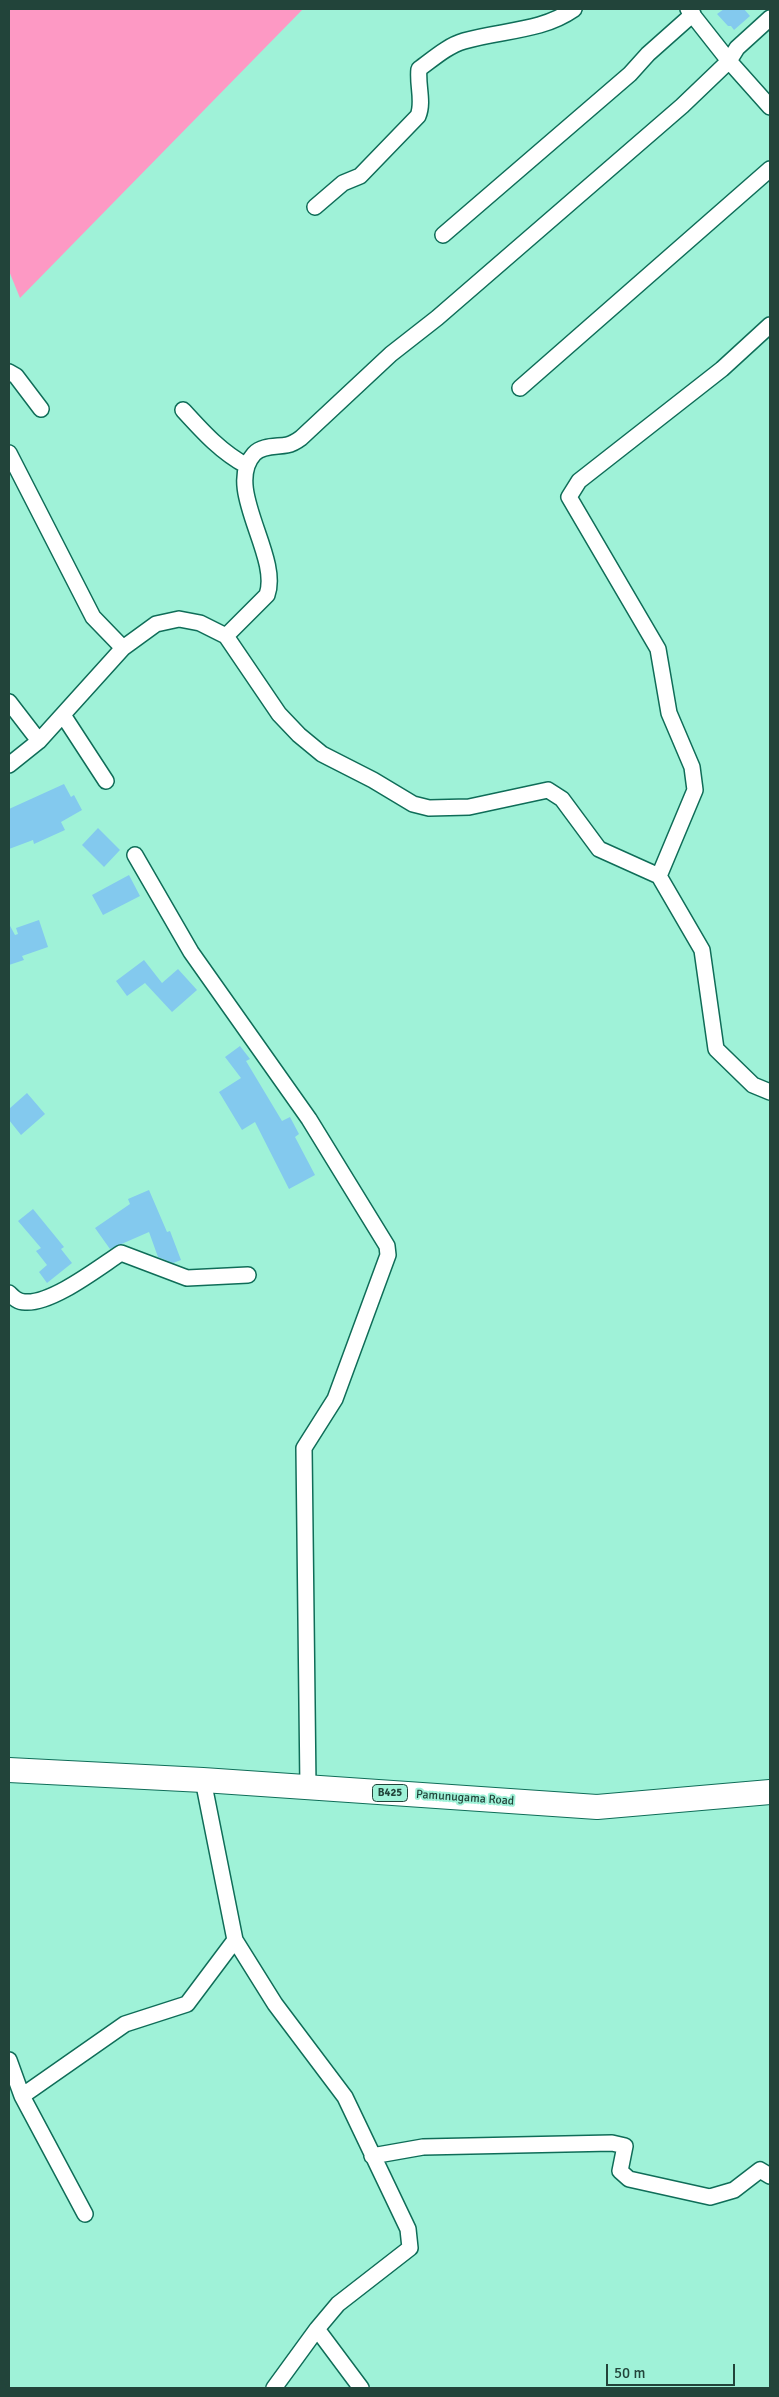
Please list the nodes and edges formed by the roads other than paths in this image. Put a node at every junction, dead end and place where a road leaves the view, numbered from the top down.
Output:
1 (574, 9) edge
2 (691, 12) edge
3 (770, 18) edge
4 (729, 60) junction
5 (770, 107) edge
6 (770, 169) edge
7 (314, 207) dead end
8 (444, 235) dead end
9 (770, 325) edge
10 (9, 372) edge
11 (520, 388) dead end
12 (41, 409) dead end
13 (183, 410) dead end
14 (9, 452) edge
15 (247, 466) junction
16 (226, 636) junction
17 (123, 648) junction
18 (9, 702) edge
19 (63, 715) junction
20 (39, 741) junction
21 (9, 765) edge
22 (106, 781) dead end
23 (135, 855) dead end
24 (659, 876) junction
25 (770, 1092) edge
26 (248, 1275) dead end
27 (9, 1293) edge
28 (9, 1770) edge
29 (203, 1780) junction
30 (308, 1788) junction
31 (770, 1792) edge
32 (235, 1940) junction
33 (9, 2060) edge
34 (22, 2096) junction
35 (372, 2156) junction
36 (770, 2176) edge
37 (85, 2214) dead end
38 (317, 2329) junction
39 (274, 2388) edge
40 (361, 2388) edge

1 - 7 street
2 - 4 street
2 - 8 street
3 - 4 street
4 - 5 street
4 - 15 street
6 - 11 street
9 - 24 street
10 - 12 street
13 - 15 street
14 - 17 street
15 - 16 street
16 - 17 street
16 - 24 street
17 - 19 street
18 - 20 street
19 - 20 street
19 - 22 street
20 - 21 street
23 - 30 street
24 - 25 street
26 - 27 street
28 - 29 main road, Pamunugama Road / B425
29 - 30 main road, Pamunugama Road / B425
29 - 32 street
30 - 31 main road, Pamunugama Road / B425
32 - 34 street
32 - 35 street
33 - 34 street
34 - 37 street
35 - 36 street
35 - 38 street
38 - 39 street
38 - 40 street

